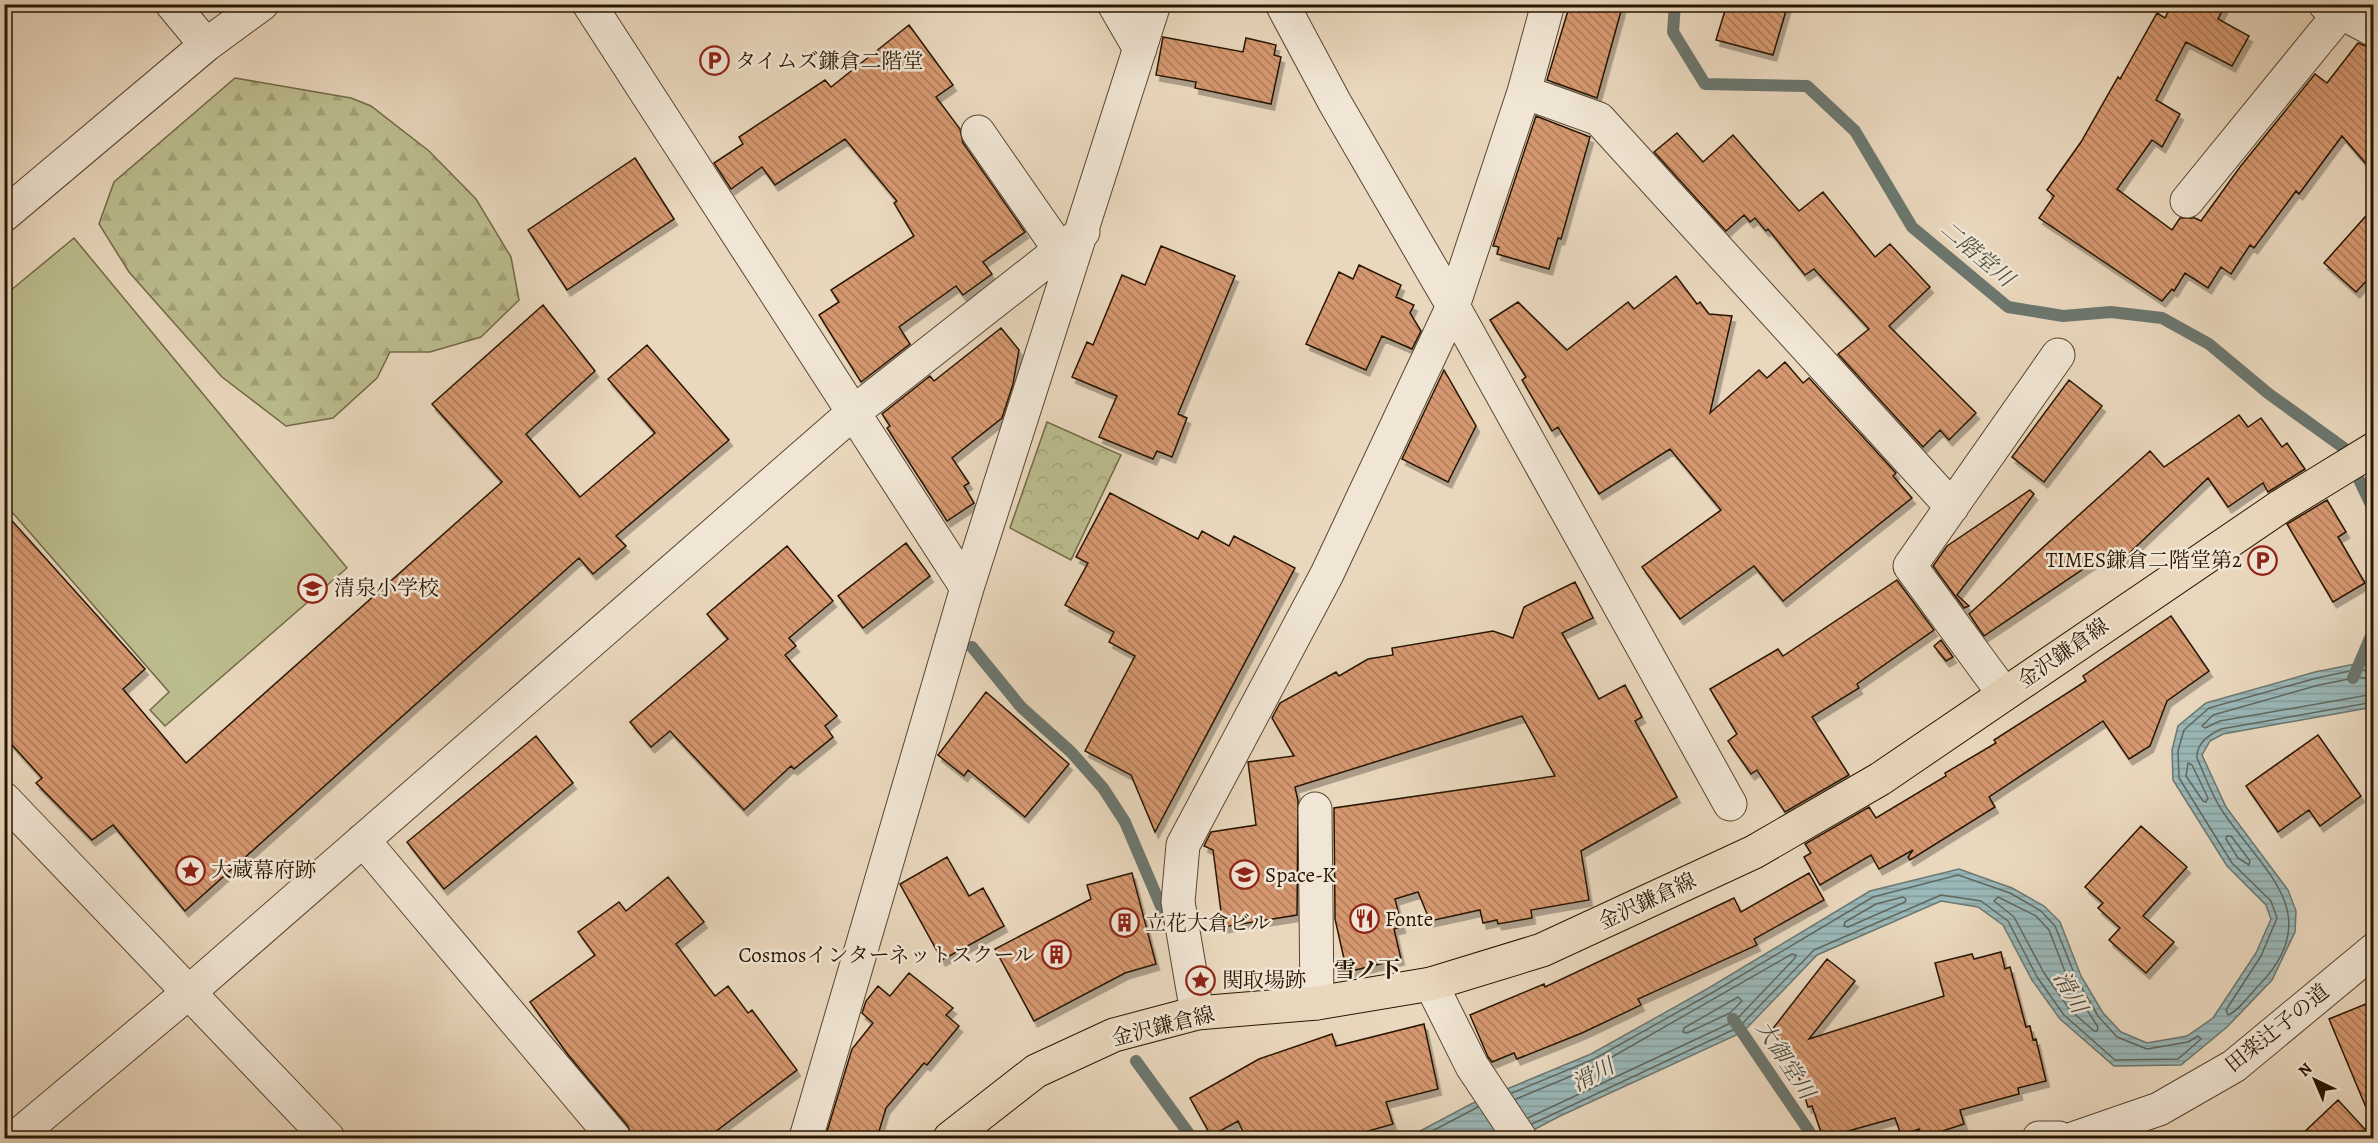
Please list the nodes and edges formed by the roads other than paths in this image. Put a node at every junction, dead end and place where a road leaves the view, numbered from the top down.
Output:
1 (172, 4) edge
2 (262, 4) edge
3 (589, 4) edge
4 (1114, 4) edge
5 (1154, 4) edge
6 (1282, 4) edge
7 (1548, 4) edge
8 (2333, 8) edge
9 (2373, 30) edge
10 (206, 45) junction
11 (1140, 49) junction
12 (1524, 92) junction
13 (978, 132) dead end
14 (2187, 201) dead end
15 (4, 215) edge
16 (1071, 241) junction
17 (1452, 306) junction
18 (2058, 355) dead end
19 (854, 412) junction
20 (2373, 449) edge
21 (1952, 507) junction
22 (967, 588) junction
23 (2004, 694) junction
24 (4, 799) edge
25 (1730, 804) dead end
26 (1315, 809) dead end
27 (363, 840) junction
28 (2373, 950) edge
29 (1431, 984) junction
30 (188, 993) junction
31 (1317, 1003) junction
32 (1197, 1013) junction
33 (15, 1138) edge
34 (328, 1138) edge
35 (614, 1138) edge
36 (806, 1138) edge
37 (950, 1138) edge
38 (1520, 1138) edge
39 (2053, 1138) edge

1 - 10 street
2 - 10 street
3 - 19 street
4 - 11 street
5 - 11 street
6 - 17 street
7 - 12 street
8 - 9 street
8 - 14 street
10 - 15 street
11 - 16 street
12 - 17 street
12 - 21 street
13 - 16 street
16 - 19 street
16 - 22 street
17 - 25 street
17 - 32 street
18 - 21 street
19 - 22 street
19 - 27 street
20 - 23 main road, 金沢鎌倉線
21 - 23 street
22 - 36 street
23 - 29 main road, 金沢鎌倉線
24 - 30 street
26 - 31 street
27 - 30 street
27 - 35 street
28 - 39 street, 田楽辻子の道
29 - 31 main road, 金沢鎌倉線
29 - 38 street
30 - 33 street
30 - 34 street
31 - 32 main road, 金沢鎌倉線
32 - 37 main road, 金沢鎌倉線

